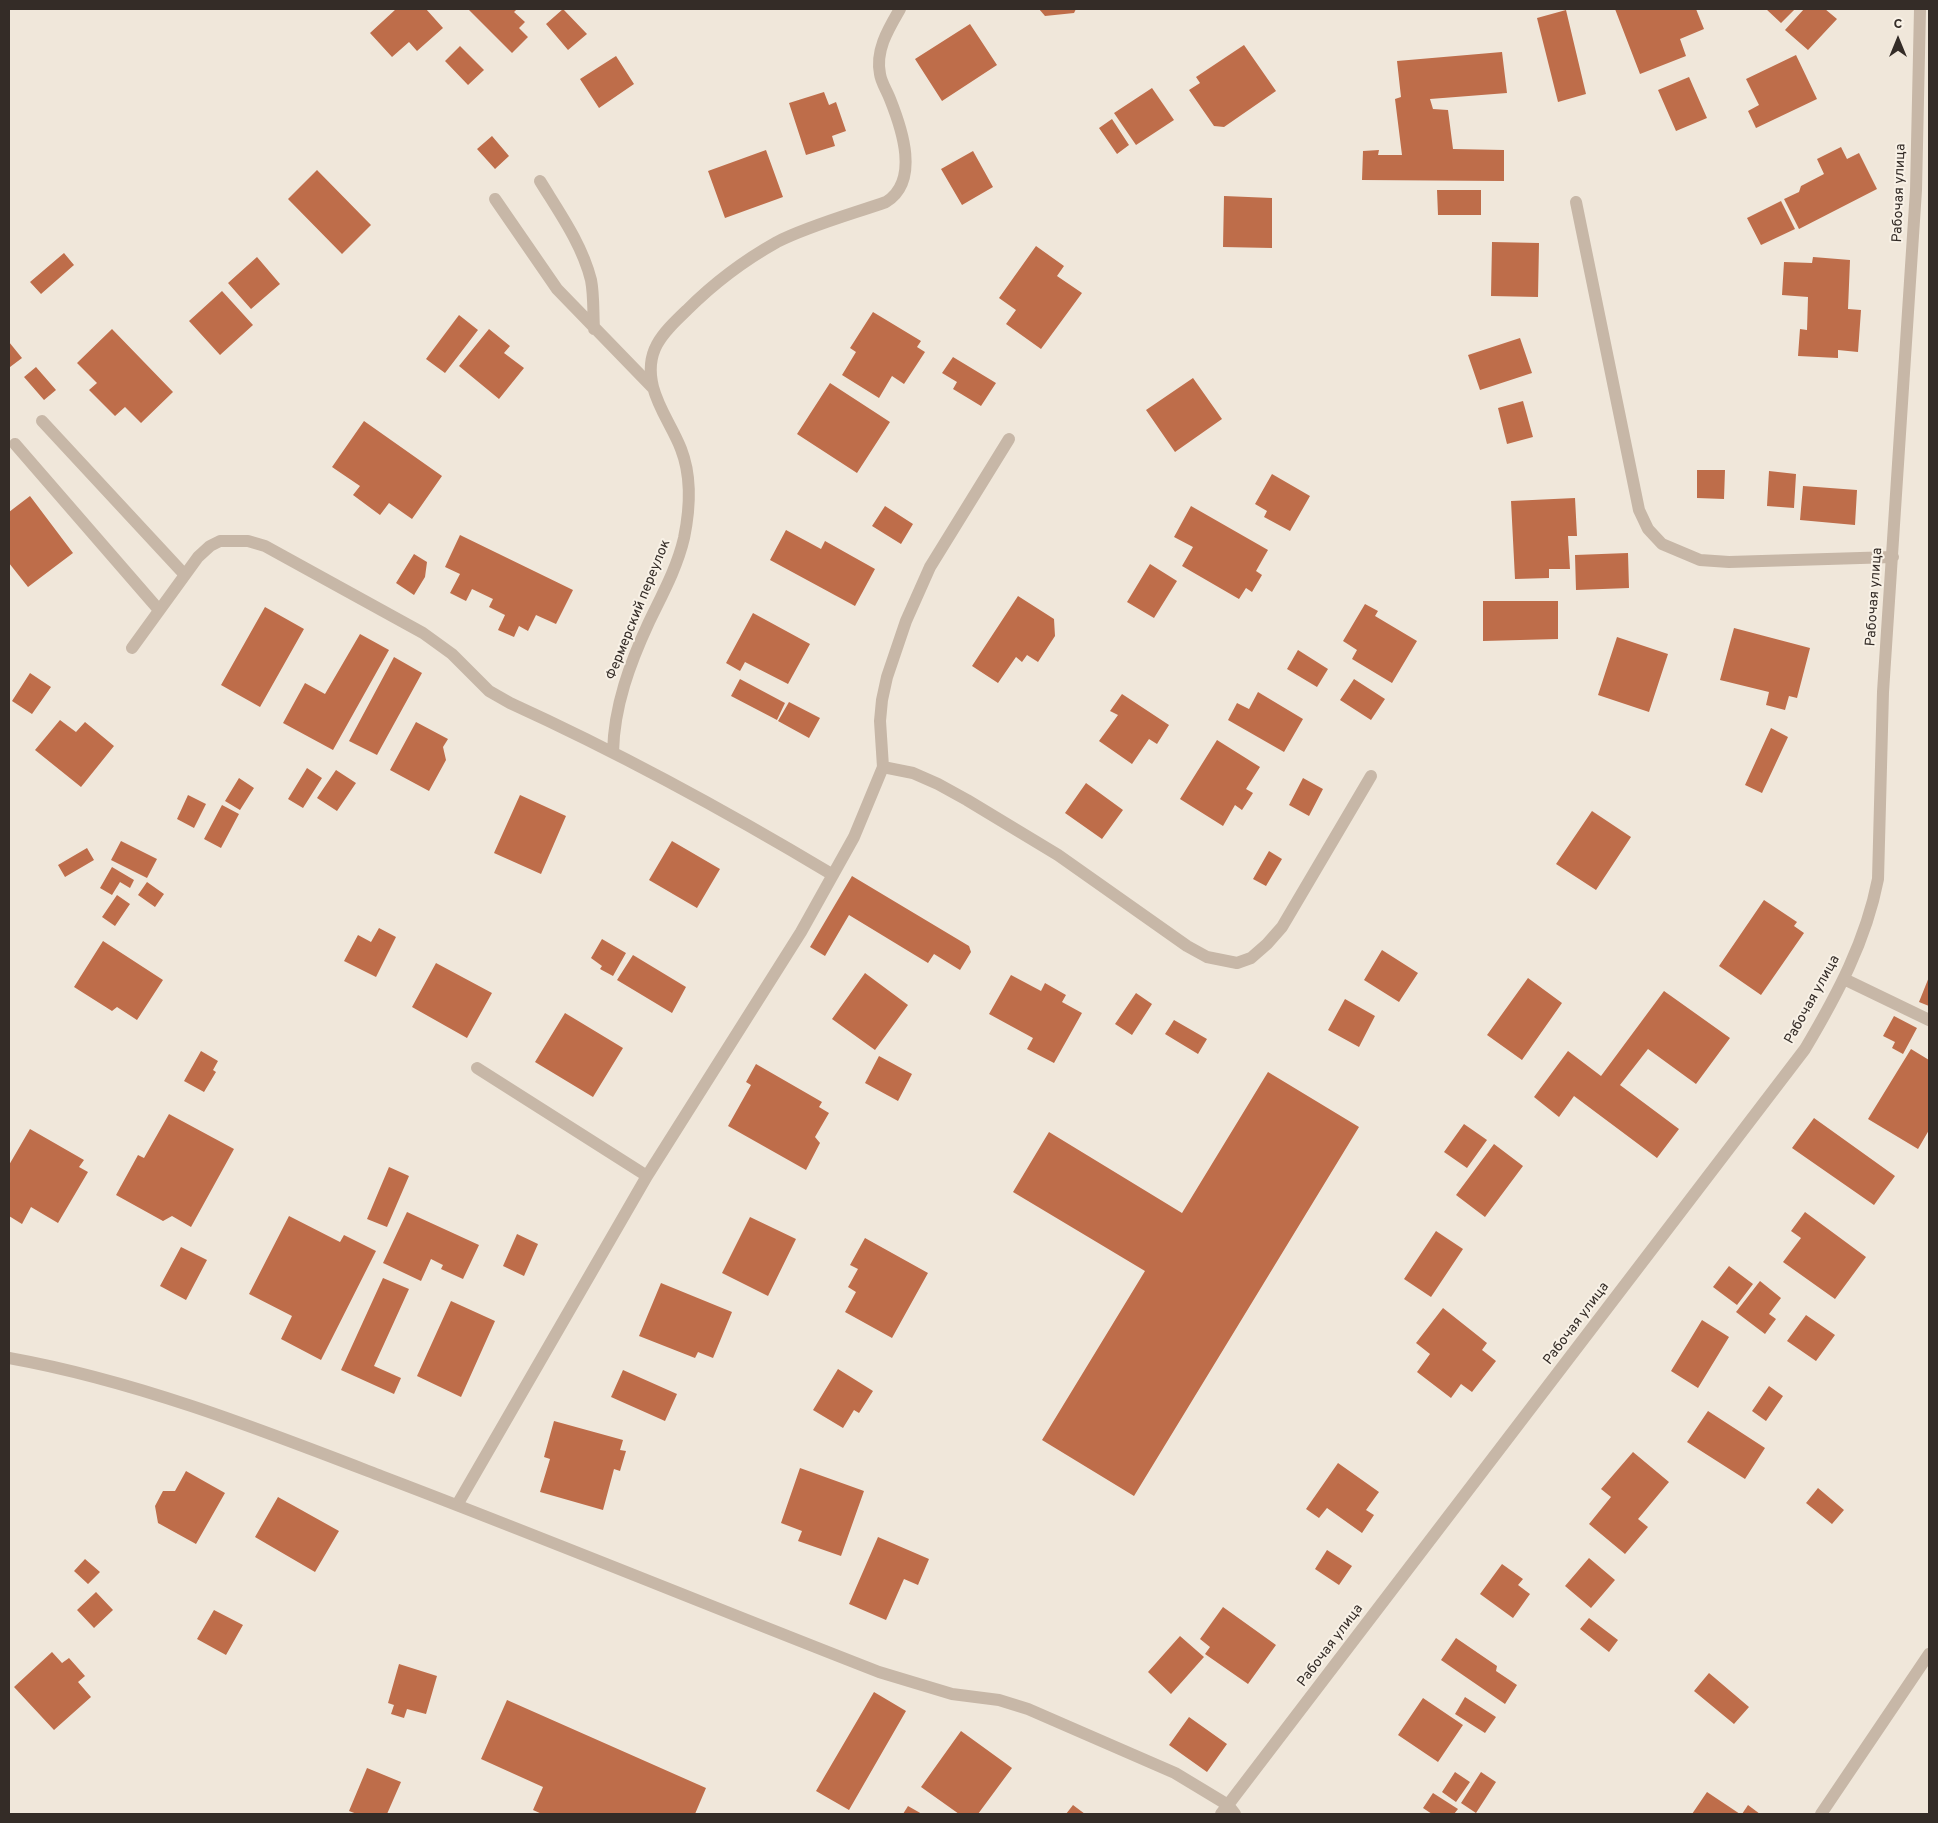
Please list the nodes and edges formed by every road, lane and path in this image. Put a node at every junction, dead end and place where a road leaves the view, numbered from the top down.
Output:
1 (900, 9) edge
2 (1920, 9) edge
3 (540, 181) dead end
4 (495, 199) dead end
5 (1576, 202) dead end
6 (594, 329) junction
7 (653, 388) junction
8 (42, 421) dead end
9 (1009, 439) dead end
10 (14, 444) dead end
11 (1893, 556) junction
12 (184, 574) junction
13 (159, 610) junction
14 (132, 648) dead end
15 (613, 752) junction
16 (884, 767) junction
17 (1371, 776) dead end
18 (833, 875) junction
19 (1844, 979) junction
20 (1929, 1020) edge
21 (477, 1068) dead end
22 (648, 1176) junction
23 (9, 1358) edge
24 (457, 1504) junction
25 (1929, 1654) edge
26 (1228, 1811) edge
27 (1821, 1814) edge

1 - 7 street, Фермерский переулок
2 - 11 street, Рабочая улица
3 - 6 street
4 - 6 street
5 - 11 street
6 - 7 street
7 - 15 street, Фермерский переулок
8 - 12 street
9 - 16 street
10 - 13 street
11 - 19 street, Рабочая улица
12 - 13 street
12 - 15 street
13 - 14 street
15 - 18 street
16 - 17 street
16 - 18 street
18 - 22 street
19 - 20 street
19 - 26 street, Рабочая улица
21 - 22 street
22 - 24 street
23 - 24 street
24 - 26 street
25 - 27 street

